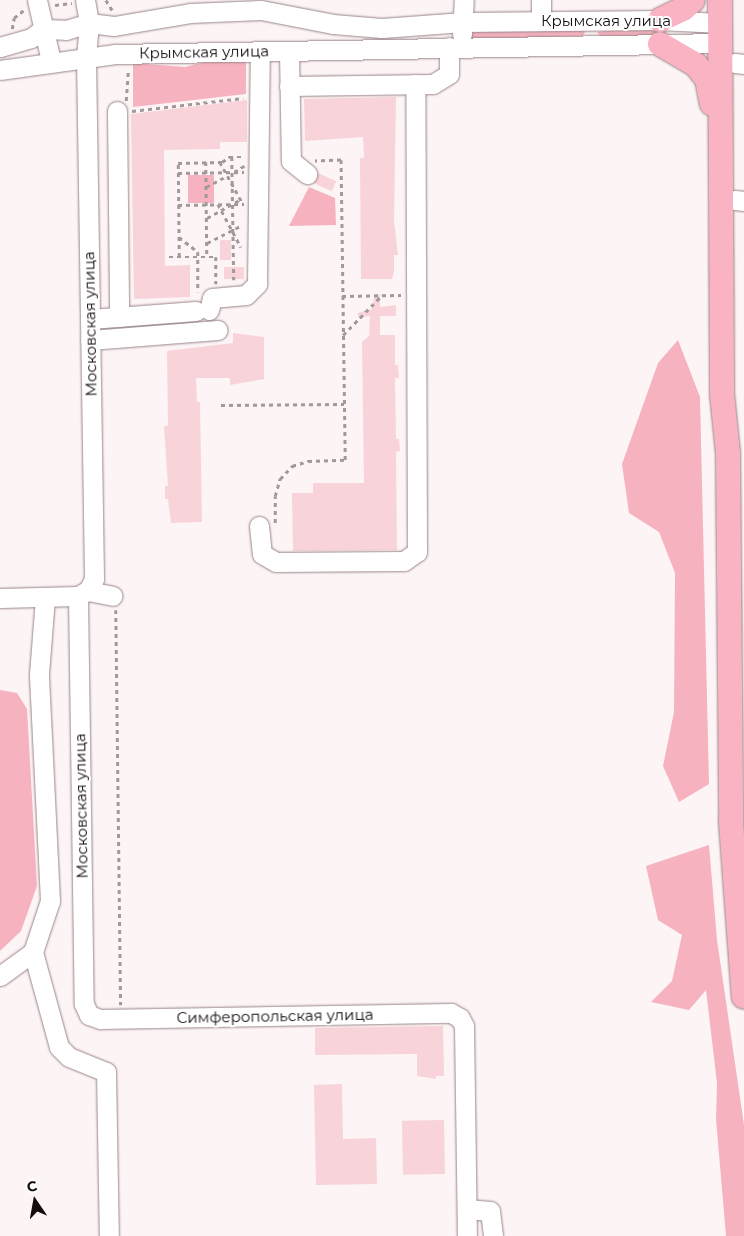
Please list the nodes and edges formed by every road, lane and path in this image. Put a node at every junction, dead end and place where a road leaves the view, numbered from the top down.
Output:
1 (63, 0) edge
2 (464, 0) edge
3 (541, 0) edge
4 (693, 0) edge
5 (736, 0) edge
6 (82, 1) edge
7 (64, 4) junction
8 (38, 5) edge
9 (190, 6) edge
10 (591, 20) junction
11 (660, 20) junction
12 (541, 21) junction
13 (463, 22) junction
14 (88, 23) junction
15 (724, 25) edge
16 (44, 29) junction
17 (660, 44) junction
18 (7, 45) edge
19 (592, 45) junction
20 (456, 46) junction
21 (409, 48) junction
22 (260, 51) junction
23 (289, 51) junction
24 (86, 57) junction
25 (51, 61) junction
26 (128, 62) dead end
27 (740, 64) edge
28 (0, 70) edge
29 (415, 84) junction
30 (290, 86) junction
31 (259, 96) junction
32 (121, 114) junction
33 (721, 149) junction
34 (232, 157) junction
35 (291, 161) junction
36 (206, 162) junction
37 (220, 162) junction
38 (253, 163) junction
39 (206, 172) junction
40 (232, 172) junction
41 (178, 173) junction
42 (226, 174) junction
43 (307, 174) dead end
44 (233, 186) junction
45 (206, 187) junction
46 (739, 201) edge
47 (206, 204) junction
48 (218, 204) junction
49 (233, 204) junction
50 (178, 205) junction
51 (247, 206) junction
52 (222, 210) junction
53 (207, 218) junction
54 (233, 231) junction
55 (179, 238) junction
56 (207, 244) junction
57 (245, 255) dead end
58 (169, 257) dead end
59 (179, 257) junction
60 (198, 257) junction
61 (207, 257) junction
62 (216, 288) dead end
63 (234, 288) dead end
64 (417, 294) junction
65 (382, 295) junction
66 (342, 296) junction
67 (201, 307) junction
68 (119, 317) junction
69 (90, 319) junction
70 (218, 330) dead end
71 (343, 335) junction
72 (90, 340) junction
73 (344, 404) junction
74 (221, 406) dead end
75 (728, 453) junction
76 (267, 530) joint
77 (83, 594) junction
78 (45, 597) junction
79 (0, 598) edge
80 (115, 604) joint
81 (737, 683) edge
82 (739, 860) edge
83 (33, 952) junction
84 (0, 976) edge
85 (744, 997) edge
86 (89, 1015) joint
87 (122, 1019) junction
88 (467, 1209) junction
89 (109, 1236) edge
90 (467, 1236) edge
91 (493, 1236) edge

1 - 7 path
2 - 13 street
3 - 12 street
4 - 11 main road
5 - 15 main road
6 - 7 path
6 - 14 street
7 - 8 path
8 - 16 street
8 - 18 path
9 - 13 street
9 - 14 street
10 - 11 street, Крымская улица
10 - 12 street, Крымская улица
10 - 19 street
11 - 15 street, Крымская улица
12 - 13 street, Крымская улица
13 - 20 street
13 - 21 street, Крымская улица
14 - 16 street
14 - 24 street, Московская улица
15 - 17 street, Крымская улица
15 - 27 main road
15 - 33 main road
16 - 18 street
16 - 25 street
17 - 19 street, Крымская улица
17 - 33 main road
19 - 20 street, Крымская улица
20 - 21 street, Крымская улица
20 - 29 street
21 - 23 street, Крымская улица
22 - 23 street, Крымская улица
22 - 24 street, Крымская улица
22 - 31 street
23 - 30 street
24 - 25 street, Крымская улица
24 - 69 street, Московская улица
25 - 28 street, Крымская улица
26 - 32 path
27 - 46 main road
29 - 30 street
29 - 64 street
30 - 35 street
31 - 32 path
31 - 38 street
32 - 68 street
33 - 75 main road
34 - 37 path
34 - 38 path
34 - 40 path
35 - 43 street
35 - 66 path
36 - 37 path
36 - 39 path
36 - 41 path
37 - 42 path
38 - 40 path
38 - 40 path
38 - 51 street
39 - 41 path
39 - 42 path
39 - 45 path
40 - 42 path
40 - 44 path
41 - 50 path
42 - 44 path
42 - 45 path
44 - 49 path
44 - 51 path
45 - 47 path
46 - 75 main road
47 - 48 path
47 - 50 path
47 - 53 path
48 - 49 path
48 - 52 path
49 - 51 path
49 - 52 path
49 - 54 path
50 - 55 path
51 - 54 path
51 - 67 street
52 - 53 path
52 - 54 path
53 - 56 path
54 - 56 path
54 - 57 path
54 - 63 path
55 - 59 path
55 - 60 path
56 - 61 path
58 - 59 path
59 - 60 path
60 - 61 path
60 - 67 path
61 - 62 path
64 - 65 path
64 - 76 street
65 - 66 path
65 - 71 path
66 - 71 path
67 - 68 street
68 - 69 street
69 - 72 street, Московская улица
70 - 72 street
71 - 73 path
72 - 77 street, Московская улица
73 - 74 path
73 - 76 path
75 - 81 main road
77 - 78 street
77 - 80 street
77 - 86 street, Московская улица
78 - 79 street
78 - 83 street
80 - 87 path
81 - 82 main road
82 - 85 main road
83 - 84 street
83 - 89 street
86 - 87 street, Симферопольская улица
87 - 88 street, Симферопольская улица
88 - 90 street
88 - 91 street

